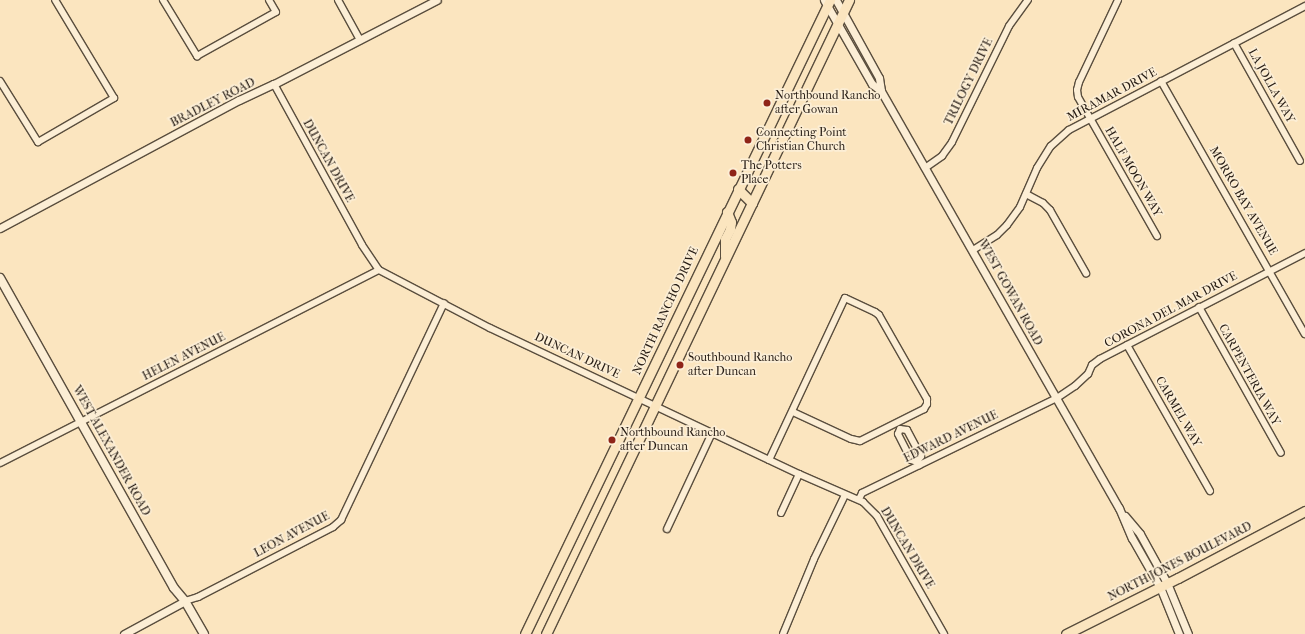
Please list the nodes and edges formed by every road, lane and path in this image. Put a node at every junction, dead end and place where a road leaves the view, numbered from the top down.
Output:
1 (55, 0) edge
2 (163, 0) edge
3 (269, 0) edge
4 (338, 0) edge
5 (437, 0) edge
6 (836, 0) edge
7 (849, 0) edge
8 (1028, 0) edge
9 (1118, 0) edge
10 (827, 2) edge
11 (1305, 6) edge
12 (842, 13) junction
13 (837, 23) junction
14 (360, 40) junction
15 (1234, 43) junction
16 (0, 81) edge
17 (1162, 81) junction
18 (274, 84) junction
19 (880, 91) junction
20 (1090, 118) junction
21 (1300, 161) dead end
22 (925, 168) junction
23 (738, 189) junction
24 (1026, 194) junction
25 (752, 203) junction
26 (727, 212) junction
27 (0, 228) edge
28 (1157, 236) dead end
29 (973, 250) junction
30 (1305, 253) edge
31 (725, 260) junction
32 (379, 270) junction
33 (1270, 270) junction
34 (1086, 273) dead end
35 (0, 278) edge
36 (444, 303) junction
37 (1199, 307) junction
38 (1305, 334) edge
39 (1127, 345) junction
40 (639, 397) junction
41 (1057, 398) junction
42 (655, 405) junction
43 (793, 412) junction
44 (81, 423) junction
45 (898, 426) junction
46 (712, 433) junction
47 (1281, 453) dead end
48 (769, 460) junction
49 (0, 463) edge
50 (918, 464) junction
51 (799, 474) junction
52 (1210, 491) dead end
53 (845, 494) junction
54 (859, 499) junction
55 (1305, 511) edge
56 (780, 513) dead end
57 (667, 529) dead end
58 (1164, 585) junction
59 (185, 601) junction
60 (124, 634) edge
61 (204, 634) edge
62 (525, 634) edge
63 (546, 634) edge
64 (783, 634) edge
65 (944, 634) edge
66 (1066, 634) edge
67 (1179, 634) edge
68 (1188, 634) edge

1 - 16 street
2 - 3 street
4 - 14 street
5 - 14 street, BRADLEY ROAD
6 - 12 street, WEST GOWAN ROAD
7 - 12 main road
8 - 22 street, TRILOGY DRIVE
9 - 20 street, HALF MOON WAY
10 - 13 street, WEST GOWAN ROAD
10 - 23 main road, NORTH RANCHO DRIVE
11 - 15 street, MIRAMAR DRIVE
12 - 13 main road
12 - 19 street, WEST GOWAN ROAD
13 - 19 street, WEST GOWAN ROAD
13 - 25 main road
14 - 18 street, BRADLEY ROAD
15 - 17 street, MIRAMAR DRIVE
15 - 21 street, LA JOLLA WAY
17 - 20 street, MIRAMAR DRIVE
17 - 33 street, MORRO BAY AVENUE
18 - 27 street, BRADLEY ROAD
18 - 32 street, DUNCAN DRIVE
19 - 22 street, WEST GOWAN ROAD
20 - 24 street, MIRAMAR DRIVE
20 - 28 street, HALF MOON WAY
22 - 29 street, WEST GOWAN ROAD
23 - 25 main road
23 - 26 main road, NORTH RANCHO DRIVE
24 - 29 street, MIRAMAR DRIVE
24 - 34 street
25 - 31 main road
26 - 31 main road
26 - 40 main road, NORTH RANCHO DRIVE
29 - 41 street, WEST GOWAN ROAD
30 - 33 street, CORONA DEL MAR DRIVE
31 - 42 main road
32 - 36 street, DUNCAN DRIVE
32 - 44 street, HELEN AVENUE
33 - 37 street, CORONA DEL MAR DRIVE
33 - 38 street, MORRO BAY AVENUE
35 - 44 main road, WEST ALEXANDER ROAD
36 - 40 street, DUNCAN DRIVE
36 - 59 street, LEON AVENUE
37 - 39 street, CORONA DEL MAR DRIVE
37 - 47 street, CARPENTERIA WAY
39 - 41 street, CORONA DEL MAR DRIVE
39 - 52 street, CARMEL WAY
40 - 42 street, DUNCAN DRIVE
40 - 62 main road, NORTH RANCHO DRIVE
41 - 50 street, EDWARD AVENUE
41 - 58 street, WEST GOWAN ROAD
42 - 46 street, DUNCAN DRIVE
42 - 63 main road
43 - 45 street
43 - 45 street
43 - 48 street
44 - 49 street, HELEN AVENUE
44 - 59 main road, WEST ALEXANDER ROAD
45 - 50 street
45 - 50 street
46 - 48 street, DUNCAN DRIVE
46 - 57 street
48 - 51 street, DUNCAN DRIVE
50 - 54 street, EDWARD AVENUE
51 - 53 street, DUNCAN DRIVE
51 - 56 street
53 - 54 street, DUNCAN DRIVE
53 - 64 street
54 - 65 street, DUNCAN DRIVE
55 - 58 main road, NORTH JONES BOULEVARD
58 - 66 main road, NORTH JONES BOULEVARD
58 - 67 street, WEST GOWAN ROAD
58 - 68 street, WEST GOWAN ROAD
59 - 60 street, LEON AVENUE
59 - 61 main road, WEST ALEXANDER ROAD

